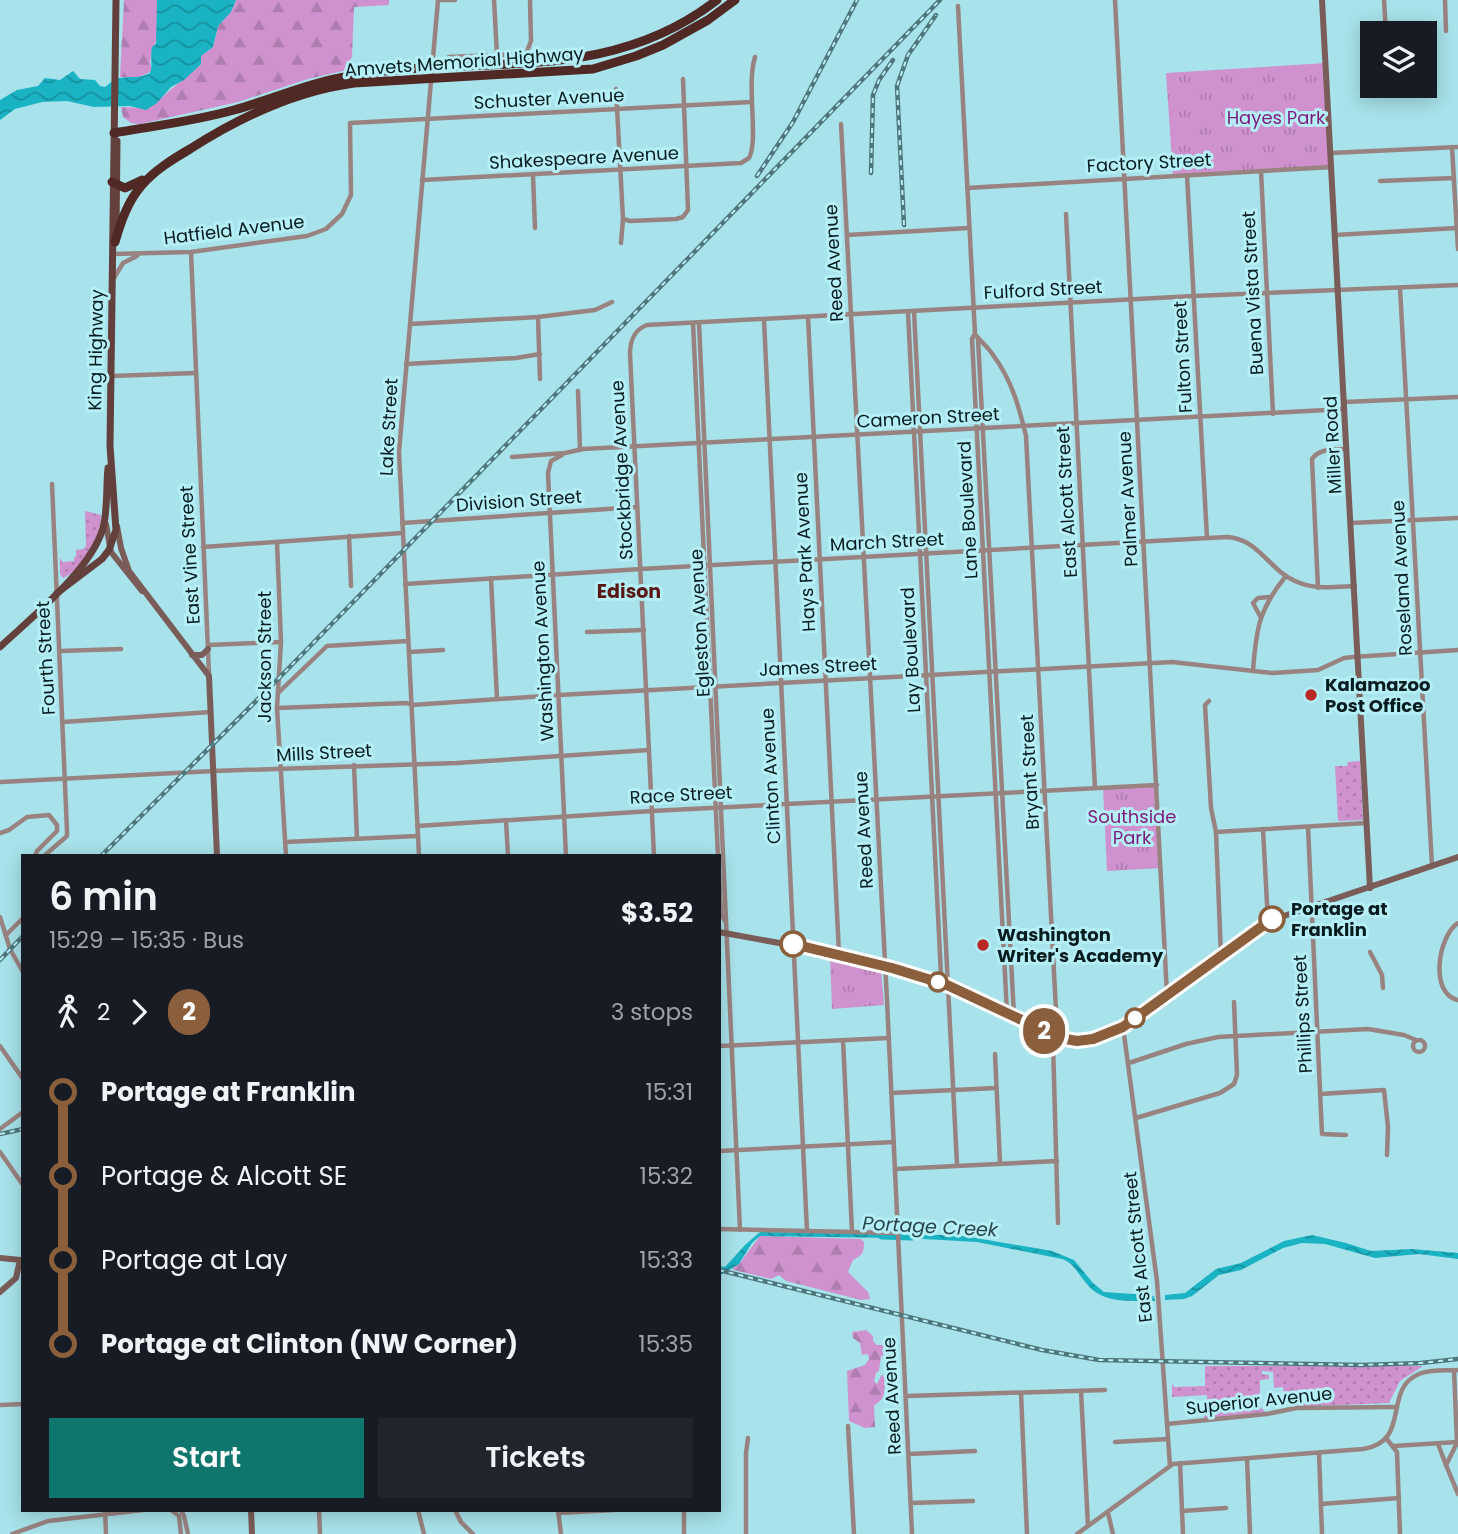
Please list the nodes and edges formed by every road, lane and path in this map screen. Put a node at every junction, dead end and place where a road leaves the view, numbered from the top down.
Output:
1 (116, 0) edge
2 (438, 0) edge
3 (455, 0) edge
4 (494, 0) edge
5 (530, 0) edge
6 (718, 0) edge
7 (735, 0) edge
8 (1115, 0) edge
9 (1322, 0) edge
10 (1384, 0) edge
11 (1445, 0) edge
12 (958, 6) dead end
13 (1385, 21) edge
14 (1447, 31) dead end
15 (497, 55) junction
16 (449, 57) dead end
17 (755, 57) dead end
18 (432, 73) junction
19 (683, 79) dead end
20 (616, 89) dead end
21 (751, 102) junction
22 (684, 106) junction
23 (617, 109) junction
24 (427, 120) junction
25 (350, 123) joint
26 (841, 124) dead end
27 (114, 133) junction
28 (1455, 147) edge
29 (1331, 153) junction
30 (687, 167) junction
31 (1332, 167) junction
32 (159, 169) junction
33 (620, 170) junction
34 (1261, 171) junction
35 (533, 175) junction
36 (1187, 175) junction
37 (1125, 178) junction
38 (1454, 178) junction
39 (422, 180) junction
40 (1380, 181) dead end
41 (115, 184) junction
42 (967, 188) junction
43 (1066, 214) dead end
44 (623, 219) junction
45 (535, 228) dead end
46 (969, 228) junction
47 (1457, 228) edge
48 (1335, 234) junction
49 (847, 235) junction
50 (115, 243) junction
51 (621, 243) dead end
52 (1458, 249) edge
53 (191, 252) junction
54 (113, 254) junction
55 (140, 254) junction
56 (113, 282) junction
57 (1458, 285) edge
58 (1400, 288) junction
59 (1338, 290) junction
60 (1267, 293) junction
61 (1194, 296) junction
62 (1132, 300) junction
63 (612, 302) dead end
64 (1071, 303) junction
65 (974, 308) junction
66 (911, 312) junction
67 (851, 315) junction
68 (538, 317) junction
69 (808, 317) junction
70 (764, 320) junction
71 (696, 323) junction
72 (410, 324) junction
73 (634, 335) joint
74 (977, 336) junction
75 (540, 354) junction
76 (406, 364) junction
77 (195, 373) junction
78 (111, 376) junction
79 (540, 379) dead end
80 (578, 391) dead end
81 (1458, 397) edge
82 (1406, 399) junction
83 (1345, 405) junction
84 (1273, 414) junction
85 (1200, 417) junction
86 (1138, 421) junction
87 (1077, 424) junction
88 (1024, 427) junction
89 (977, 429) junction
90 (984, 429) junction
91 (916, 433) junction
92 (858, 436) junction
93 (814, 438) junction
94 (769, 440) junction
95 (702, 443) junction
96 (110, 446) junction
97 (635, 447) junction
98 (1348, 449) junction
99 (580, 450) junction
100 (565, 453) junction
101 (512, 457) dead end
102 (52, 484) dead end
103 (980, 488) junction
104 (987, 488) junction
105 (637, 507) junction
106 (550, 513) junction
107 (105, 515) junction
108 (1458, 518) edge
109 (1413, 521) junction
110 (117, 522) junction
111 (402, 523) junction
112 (1351, 523) junction
113 (402, 533) junction
114 (349, 536) junction
115 (1207, 538) junction
116 (277, 542) junction
117 (1144, 542) junction
118 (1084, 545) junction
119 (204, 547) junction
120 (110, 548) junction
121 (1032, 548) junction
122 (987, 550) junction
123 (923, 554) junction
124 (864, 557) junction
125 (819, 559) junction
126 (775, 561) junction
127 (708, 565) junction
128 (640, 569) junction
129 (553, 574) junction
130 (1286, 576) junction
131 (491, 578) junction
132 (405, 584) junction
133 (351, 586) dead end
134 (1354, 586) junction
135 (1318, 588) junction
136 (142, 591) junction
137 (57, 593) junction
138 (1269, 597) junction
139 (1261, 616) junction
140 (643, 630) junction
141 (587, 632) dead end
142 (408, 641) junction
143 (281, 642) junction
144 (0, 647) edge
145 (208, 647) junction
146 (121, 649) dead end
147 (443, 650) dead end
148 (1458, 650) edge
149 (60, 651) junction
150 (409, 652) junction
151 (1420, 652) junction
152 (192, 655) junction
153 (1358, 656) junction
154 (1150, 663) junction
155 (1090, 666) junction
156 (1039, 669) junction
157 (1253, 671) junction
158 (993, 672) junction
159 (929, 675) junction
160 (209, 676) junction
161 (870, 678) junction
162 (825, 681) junction
163 (781, 683) junction
164 (713, 687) junction
165 (646, 690) junction
166 (278, 694) junction
167 (559, 695) junction
168 (497, 699) junction
169 (1209, 701) dead end
170 (412, 705) junction
171 (277, 708) junction
172 (211, 712) junction
173 (63, 722) junction
174 (649, 750) junction
175 (561, 755) junction
176 (414, 764) junction
177 (354, 765) junction
178 (282, 769) junction
179 (214, 771) junction
180 (64, 779) junction
181 (0, 782) edge
182 (1157, 785) junction
183 (1095, 788) junction
184 (1045, 790) junction
185 (999, 793) junction
186 (935, 796) junction
187 (876, 800) junction
188 (832, 802) junction
189 (786, 804) junction
190 (719, 807) junction
191 (652, 811) junction
192 (564, 816) junction
193 (506, 820) junction
194 (1367, 823) junction
195 (417, 826) junction
196 (1308, 827) junction
197 (1263, 829) junction
198 (1216, 832) junction
199 (0, 833) edge
200 (418, 836) junction
201 (357, 839) junction
202 (285, 842) junction
203 (36, 854) edge
204 (46, 854) edge
205 (217, 854) edge
206 (286, 854) edge
207 (419, 854) edge
208 (509, 854) edge
209 (566, 854) edge
210 (654, 854) edge
211 (718, 854) edge
212 (720, 854) edge
213 (938, 856) junction
214 (1458, 857) edge
215 (1432, 866) junction
216 (721, 870) edge
217 (1370, 888) junction
218 (1312, 905) junction
219 (0, 917) edge
220 (938, 917) junction
221 (945, 917) junction
222 (21, 920) edge
223 (1268, 922) junction
224 (1458, 923) edge
225 (722, 932) edge
226 (6, 935) junction
227 (793, 944) junction
228 (1370, 952) dead end
229 (839, 954) junction
230 (1221, 956) junction
231 (885, 966) junction
232 (21, 969) edge
233 (947, 985) junction
234 (1382, 988) dead end
235 (1167, 996) junction
236 (1458, 1000) edge
237 (1234, 1002) dead end
238 (1011, 1015) junction
239 (1123, 1027) junction
240 (1317, 1033) junction
241 (1234, 1036) junction
242 (1055, 1037) junction
243 (889, 1038) junction
244 (843, 1040) junction
245 (1416, 1040) dead end
246 (798, 1042) junction
247 (731, 1045) junction
248 (0, 1046) edge
249 (721, 1046) edge
250 (995, 1054) dead end
251 (1129, 1063) junction
252 (21, 1076) edge
253 (996, 1088) junction
254 (953, 1090) junction
255 (891, 1093) junction
256 (1320, 1094) junction
257 (21, 1113) edge
258 (1136, 1118) junction
259 (0, 1129) edge
260 (1346, 1135) dead end
261 (894, 1142) junction
262 (848, 1144) junction
263 (803, 1146) junction
264 (721, 1150) edge
265 (736, 1150) junction
266 (0, 1152) edge
267 (1387, 1155) dead end
268 (1057, 1161) junction
269 (1000, 1163) junction
270 (957, 1165) junction
271 (895, 1169) junction
272 (21, 1182) edge
273 (1058, 1223) dead end
274 (721, 1229) edge
275 (740, 1230) junction
276 (807, 1231) junction
277 (852, 1232) junction
278 (898, 1235) junction
279 (0, 1258) edge
280 (21, 1260) edge
281 (0, 1292) edge
282 (1456, 1370) edge
283 (1105, 1390) dead end
284 (1081, 1391) junction
285 (1021, 1393) junction
286 (906, 1396) junction
287 (21, 1404) edge
288 (0, 1405) edge
289 (1396, 1407) junction
290 (1167, 1424) junction
291 (848, 1426) dead end
292 (748, 1438) dead end
293 (1387, 1438) junction
294 (1168, 1439) junction
295 (1115, 1442) dead end
296 (1457, 1443) edge
297 (1438, 1444) junction
298 (1394, 1446) junction
299 (975, 1451) dead end
300 (1319, 1453) junction
301 (909, 1454) junction
302 (1247, 1458) junction
303 (1180, 1463) junction
304 (1446, 1465) junction
305 (1170, 1466) junction
306 (1458, 1494) edge
307 (1399, 1498) junction
308 (973, 1501) dead end
309 (911, 1503) junction
310 (1321, 1504) junction
311 (1226, 1508) dead end
312 (1182, 1511) junction
313 (106, 1512) edge
314 (174, 1512) edge
315 (181, 1512) edge
316 (251, 1512) edge
317 (319, 1512) edge
318 (418, 1512) edge
319 (457, 1512) edge
320 (558, 1512) edge
321 (684, 1512) edge
322 (1108, 1513) junction
323 (1083, 1532) edge
324 (12, 1534) edge
325 (106, 1534) edge
326 (181, 1534) edge
327 (188, 1534) edge
328 (252, 1534) edge
329 (320, 1534) edge
330 (424, 1534) edge
331 (473, 1534) edge
332 (561, 1534) edge
333 (684, 1534) edge
334 (746, 1534) edge
335 (854, 1534) edge
336 (912, 1534) edge
337 (1027, 1534) edge
338 (1114, 1534) edge
339 (1184, 1534) edge
340 (1250, 1534) edge
341 (1322, 1534) edge
342 (1401, 1534) edge

1 - 27 main road, King Highway
2 - 3 street
2 - 18 street, Lake Street
4 - 15 street
5 - 15 street
6 - 18 highway, Amvets Memorial Highway
7 - 18 highway, Amvets Memorial Highway
8 - 37 street, Palmer Avenue
9 - 29 street, Miller Road
10 - 13 street
11 - 14 street
12 - 42 street, Lane Boulevard
15 - 16 street
17 - 21 street
18 - 24 street, Lake Street
18 - 27 highway, Amvets Memorial Highway
18 - 32 highway, Amvets Memorial Highway
19 - 22 street
20 - 23 street
21 - 22 street, Schuster Avenue
21 - 30 street, Shakespeare Avenue
22 - 23 street, Schuster Avenue
22 - 30 street
23 - 24 street, Schuster Avenue
23 - 33 street
24 - 25 street, Schuster Avenue
24 - 39 street, Lake Street
25 - 53 street, Hatfield Avenue
26 - 49 street, Reed Avenue
27 - 41 main road, King Highway
28 - 29 street
28 - 38 street
29 - 31 street, Miller Road
30 - 33 street, Shakespeare Avenue
30 - 44 street
31 - 34 street, Factory Street
31 - 48 street, Miller Road
32 - 41 highway
32 - 50 highway, Amvets Memorial Highway
33 - 35 street, Shakespeare Avenue
33 - 44 street
34 - 36 street, Factory Street
34 - 60 street, Buena Vista Street
35 - 39 street, Shakespeare Avenue
35 - 45 street
36 - 37 street, Factory Street
36 - 61 street, Fulton Street
37 - 42 street, Factory Street
37 - 62 street, Palmer Avenue
38 - 40 street
38 - 47 street
39 - 72 street, Lake Street
41 - 50 main road, King Highway
41 - 54 main road, King Highway
42 - 46 street, Lane Boulevard
43 - 64 street, East Alcott Street
44 - 51 street
46 - 49 street
46 - 65 street, Lane Boulevard
47 - 48 street
47 - 52 street
48 - 59 street, Miller Road
49 - 67 street, Reed Avenue
50 - 54 main road, King Highway
53 - 55 street, Hatfield Avenue
53 - 77 street, East Vine Street
54 - 55 street, Hatfield Avenue
54 - 56 main road, King Highway
55 - 56 street
56 - 78 main road, King Highway
57 - 58 street, Fulford Street
58 - 59 street, Fulford Street
58 - 82 street, Roseland Avenue
59 - 60 street, Fulford Street
59 - 83 street, Miller Road
60 - 61 street, Fulford Street
60 - 84 street, Buena Vista Street
61 - 62 street, Fulford Street
61 - 85 street, Fulton Street
62 - 64 street, Fulford Street
62 - 86 street, Palmer Avenue
63 - 68 street
64 - 65 street, Fulford Street
64 - 87 street, East Alcott Street
65 - 66 street, Fulford Street
65 - 74 street, Lane Boulevard
66 - 67 street, Fulford Street
66 - 91 street, Lay Boulevard
67 - 69 street, Fulford Street
67 - 92 street, Reed Avenue
68 - 72 street
68 - 75 street
69 - 70 street, Fulford Street
69 - 93 street, Hays Park Avenue
70 - 71 street, Fulford Street
70 - 94 street, Clinton Avenue
71 - 73 street, Fulford Street
71 - 95 street, Egleston Avenue
72 - 76 street, Lake Street
73 - 97 street, Stockbridge Avenue
74 - 88 street, Bryant Street
74 - 89 street, Lane Boulevard
74 - 90 street, Lane Boulevard
75 - 76 street
75 - 79 street
76 - 111 street, Lake Street
77 - 78 street
77 - 119 street, East Vine Street
78 - 96 main road, King Highway
80 - 99 street
81 - 82 street, Cameron Street
82 - 83 street, Cameron Street
82 - 109 street, Roseland Avenue
83 - 84 street, Cameron Street
83 - 98 street, Miller Road
84 - 85 street, Cameron Street
85 - 86 street, Cameron Street
85 - 115 street, Fulton Street
86 - 87 street, Cameron Street
86 - 117 street, Palmer Avenue
87 - 88 street, Cameron Street
87 - 118 street, East Alcott Street
88 - 90 street, Cameron Street
88 - 121 street, Bryant Street
89 - 90 street, Cameron Street
89 - 91 street, Cameron Street
89 - 103 street, Lane Boulevard
90 - 104 street, Lane Boulevard
91 - 92 street, Cameron Street
91 - 123 street, Lay Boulevard
92 - 93 street, Cameron Street
92 - 124 street, Reed Avenue
93 - 94 street, Cameron Street
93 - 125 street, Hays Park Avenue
94 - 95 street, Cameron Street
94 - 126 street, Clinton Avenue
95 - 97 street, Cameron Street
95 - 127 street, Egleston Avenue
96 - 107 main road, King Highway
96 - 110 main road, King Highway
97 - 99 street, Cameron Street
97 - 105 street, Stockbridge Avenue
98 - 112 street, Miller Road
98 - 135 street
99 - 100 street, Cameron Street
100 - 101 street, Cameron Street
100 - 106 street, Washington Avenue
102 - 137 street, Fourth Street
103 - 104 street
103 - 122 street, Lane Boulevard
104 - 122 street, Lane Boulevard
105 - 106 street, Division Street
105 - 128 street, Stockbridge Avenue
106 - 111 street, Division Street
106 - 129 street, Washington Avenue
107 - 110 street
107 - 120 street
107 - 137 main road, King Highway
108 - 109 street
109 - 112 street
109 - 151 street, Roseland Avenue
110 - 120 main road, King Highway
110 - 136 street
111 - 113 street, Lake Street
112 - 134 street, Miller Road
113 - 114 street
113 - 132 street, Lake Street
114 - 116 street
114 - 133 street
115 - 117 street, March Street
115 - 130 street, March Street
116 - 119 street
116 - 143 street, Jackson Street
117 - 118 street, March Street
117 - 154 street, Palmer Avenue
118 - 121 street, March Street
118 - 155 street, East Alcott Street
119 - 145 street, East Vine Street
120 - 136 street
120 - 137 main road, King Highway
121 - 122 street, March Street
121 - 156 street, Bryant Street
122 - 123 street, March Street
122 - 158 street, Lane Boulevard
123 - 124 street, March Street
123 - 159 street, Lay Boulevard
124 - 125 street, March Street
124 - 161 street, Reed Avenue
125 - 126 street, March Street
125 - 162 street, Hays Park Avenue
126 - 127 street, March Street
126 - 163 street, Clinton Avenue
127 - 128 street, March Street
127 - 164 street, Egleston Avenue
128 - 129 street, March Street
128 - 140 street, Stockbridge Avenue
129 - 131 street, March Street
129 - 167 street, Washington Avenue
130 - 135 street, March Street
130 - 138 street
131 - 132 street, March Street
131 - 168 street
132 - 142 street, Lake Street
134 - 135 street, March Street
134 - 153 street, Miller Road
136 - 152 street
137 - 144 main road, King Highway
137 - 149 street, Fourth Street
138 - 139 street
138 - 139 street
139 - 157 street
140 - 141 street
140 - 165 street, Stockbridge Avenue
142 - 150 street, Lake Street
142 - 166 street
143 - 145 street
143 - 166 street, Jackson Street
145 - 152 street
145 - 160 street, East Vine Street
146 - 149 street
147 - 150 street
148 - 151 street, James Street
149 - 173 street, Fourth Street
150 - 170 street, Lake Street
151 - 153 street, James Street
151 - 215 street, Roseland Avenue
152 - 160 street
153 - 157 street, James Street
153 - 194 street, Miller Road
154 - 155 street, James Street
154 - 157 street, James Street
154 - 182 street, Palmer Avenue
155 - 156 street, James Street
155 - 183 street, East Alcott Street
156 - 158 street, James Street
156 - 184 street, Bryant Street
158 - 159 street, James Street
158 - 185 street, Lane Boulevard
159 - 161 street, James Street
159 - 186 street, Lay Boulevard
160 - 172 street, East Vine Street
161 - 162 street, James Street
161 - 187 street, Reed Avenue
162 - 163 street, James Street
162 - 188 street, Hays Park Avenue
163 - 164 street, James Street
163 - 189 street, Clinton Avenue
164 - 165 street, James Street
164 - 190 street, Egleston Avenue
165 - 167 street, James Street
165 - 174 street, Stockbridge Avenue
166 - 171 street, Jackson Street
167 - 168 street, James Street
167 - 175 street, Washington Avenue
168 - 170 street, James Street
169 - 198 street
170 - 171 street, James Street
170 - 176 street, Lake Street
171 - 178 street, Jackson Street
172 - 173 street
172 - 179 street, East Vine Street
173 - 180 street, Fourth Street
174 - 175 street, Mills Street
174 - 191 street, Stockbridge Avenue
175 - 176 street, Mills Street
175 - 192 street, Washington Avenue
176 - 177 street, Mills Street
176 - 195 street, Lake Street
177 - 178 street, Mills Street
177 - 201 street
178 - 179 street, Mills Street
178 - 202 street, Jackson Street
179 - 180 street, Mills Street
179 - 205 street, East Vine Street
180 - 181 street, Mills Street
180 - 204 street, Fourth Street
182 - 183 street, Race Street
182 - 235 street, Palmer Avenue
183 - 184 street, Race Street
184 - 185 street, Race Street
184 - 242 street, Bryant Street
185 - 186 street, Race Street
185 - 238 street, Lane Boulevard
186 - 187 street, Race Street
186 - 213 street, Lay Boulevard
187 - 188 street, Race Street
187 - 231 street, Reed Avenue
188 - 189 street, Race Street
188 - 229 street, Hays Park Avenue
189 - 190 street, Race Street
189 - 227 street, Clinton Avenue
190 - 191 street, Race Street
190 - 211 street, Egleston Avenue
190 - 212 street, Egleston Avenue
191 - 192 street, Race Street
191 - 210 street, Stockbridge Avenue
192 - 193 street, Race Street
192 - 209 street, Washington Avenue
193 - 195 street, Race Street
193 - 208 street
194 - 196 street
194 - 217 street, Miller Road
195 - 200 street, Lake Street
196 - 197 street
196 - 218 street, Phillips Street
197 - 198 street
197 - 223 street
198 - 230 street
199 - 203 street
200 - 201 street
200 - 207 street, Lake Street
201 - 202 street
202 - 206 street, Jackson Street
213 - 220 street, Lay Boulevard
213 - 221 street, Lay Boulevard
214 - 215 street
215 - 217 street
216 - 225 street, Egleston Avenue
217 - 218 street
218 - 223 street
218 - 240 street, Phillips Street
219 - 226 street
220 - 221 street
220 - 233 street, Lay Boulevard
221 - 233 street, Lay Boulevard
222 - 226 street
223 - 230 street
224 - 236 street
225 - 227 street
225 - 247 street, Egleston Avenue
226 - 232 street
227 - 229 street
227 - 246 street, Clinton Avenue
228 - 234 street
229 - 231 street
230 - 235 street
231 - 233 street
231 - 243 street, Reed Avenue
233 - 238 street
233 - 254 street, Lay Boulevard
235 - 239 street
237 - 241 street
238 - 242 street
239 - 242 street
239 - 251 street, East Alcott Street
240 - 241 street
240 - 245 street
240 - 256 street, Phillips Street
241 - 251 street
241 - 258 street
242 - 268 street, Bryant Street
243 - 244 street
243 - 255 street, Reed Avenue
244 - 246 street
244 - 262 street
246 - 247 street
246 - 263 street, Clinton Avenue
247 - 249 street
247 - 265 street, Egleston Avenue
248 - 252 street
250 - 253 street
251 - 258 street, East Alcott Street
253 - 254 street
253 - 269 street
254 - 255 street
254 - 270 street, Lay Boulevard
255 - 261 street, Reed Avenue
256 - 260 street, Phillips Street
256 - 267 street
257 - 259 street
258 - 290 street, East Alcott Street
261 - 262 street
261 - 271 street, Reed Avenue
262 - 263 street
262 - 277 street
263 - 265 street
263 - 276 street, Clinton Avenue
264 - 265 street
265 - 275 street, Egleston Avenue
266 - 272 street
268 - 269 street
268 - 273 street, Bryant Street
269 - 270 street
270 - 271 street
271 - 278 street, Reed Avenue
274 - 275 street
275 - 276 street
276 - 277 street
277 - 278 street
278 - 286 street, Reed Avenue
279 - 280 street
280 - 281 street
282 - 289 street
282 - 296 street
283 - 284 street
284 - 285 street
284 - 323 street
285 - 286 street
285 - 337 street
286 - 301 street, Reed Avenue
287 - 288 street
289 - 290 street, Superior Avenue
289 - 293 street
290 - 294 street, East Alcott Street
291 - 335 street
292 - 334 street
293 - 298 street
293 - 300 street
294 - 295 street
294 - 305 street, East Alcott Street
296 - 297 street
296 - 304 street
297 - 298 street
297 - 304 street
298 - 307 street
299 - 301 street
300 - 302 street
300 - 310 street
301 - 309 street, Reed Avenue
302 - 303 street
302 - 340 street
303 - 305 street
303 - 312 street
304 - 306 street
305 - 322 street
307 - 310 street
307 - 342 street
308 - 309 street
309 - 336 street, Reed Avenue
310 - 341 street
311 - 312 street
312 - 339 street
313 - 324 street
313 - 325 street
314 - 326 street
315 - 327 street
316 - 328 street
317 - 329 street
318 - 330 street
319 - 331 street
320 - 332 street
321 - 333 street
322 - 323 street
322 - 338 street

